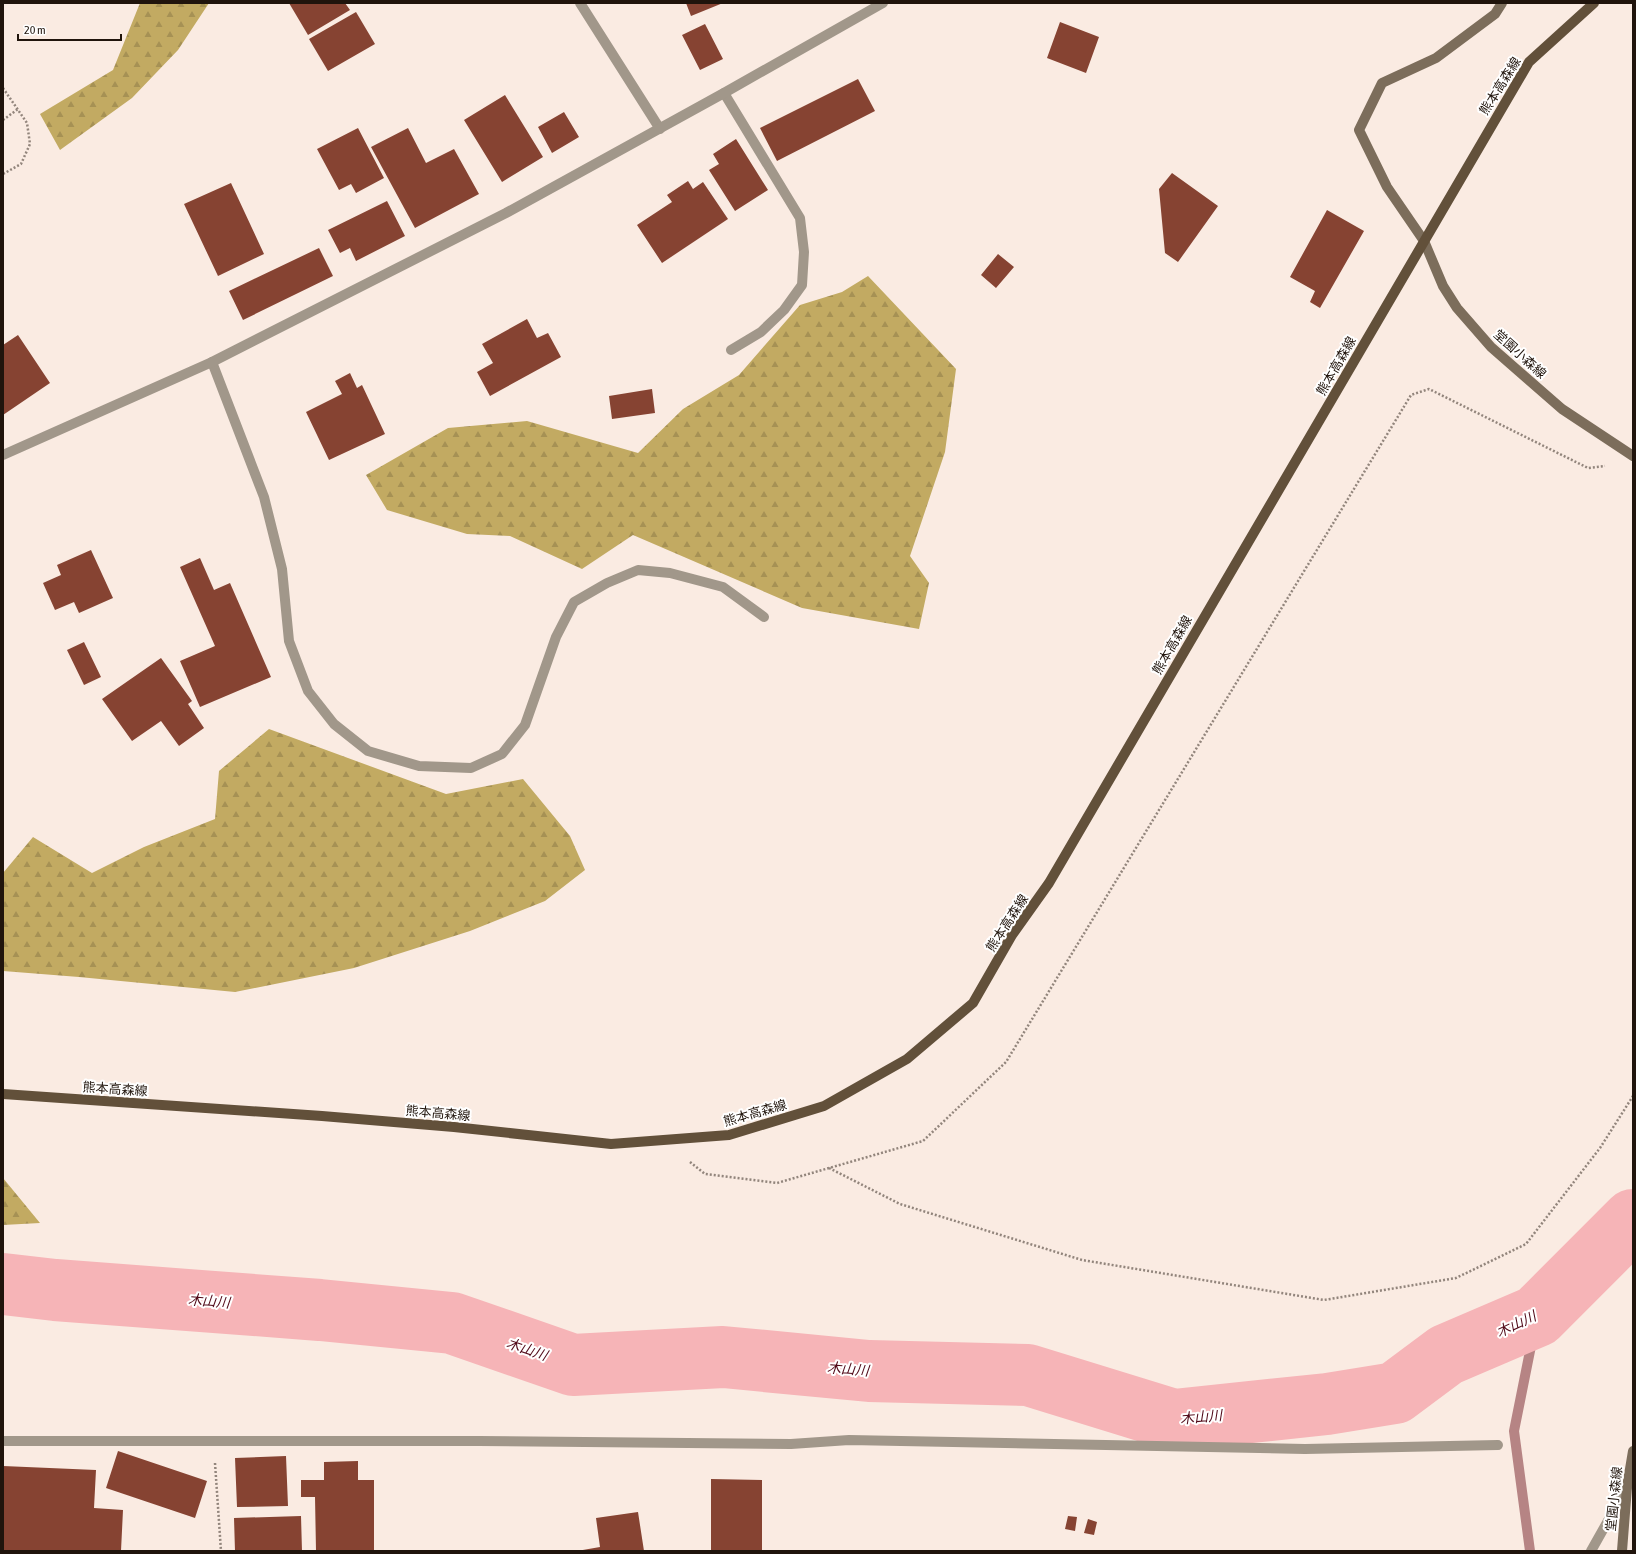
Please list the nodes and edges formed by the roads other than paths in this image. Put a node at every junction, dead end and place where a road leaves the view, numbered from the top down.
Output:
1 (580, 3) edge
2 (883, 3) edge
3 (1502, 3) edge
4 (1594, 3) edge
5 (724, 93) junction
6 (660, 129) junction
7 (1424, 241) junction
8 (731, 350) dead end
9 (212, 362) junction
10 (3, 454) edge
11 (1633, 456) edge
12 (764, 617) dead end
13 (3, 1094) edge
14 (3, 1441) edge
15 (1498, 1445) dead end
16 (1633, 1451) edge
17 (1628, 1487) junction
18 (1591, 1551) edge
19 (1622, 1551) edge

1 - 6 street
2 - 5 street
3 - 7 main road, 堂園小森線
4 - 7 main road, 熊本高森線
5 - 6 street
5 - 8 street
6 - 9 street
7 - 11 main road, 堂園小森線
7 - 13 main road, 熊本高森線
9 - 10 street
9 - 12 street
14 - 15 street
16 - 17 main road, 堂園小森線
17 - 18 street
17 - 19 main road, 堂園小森線

